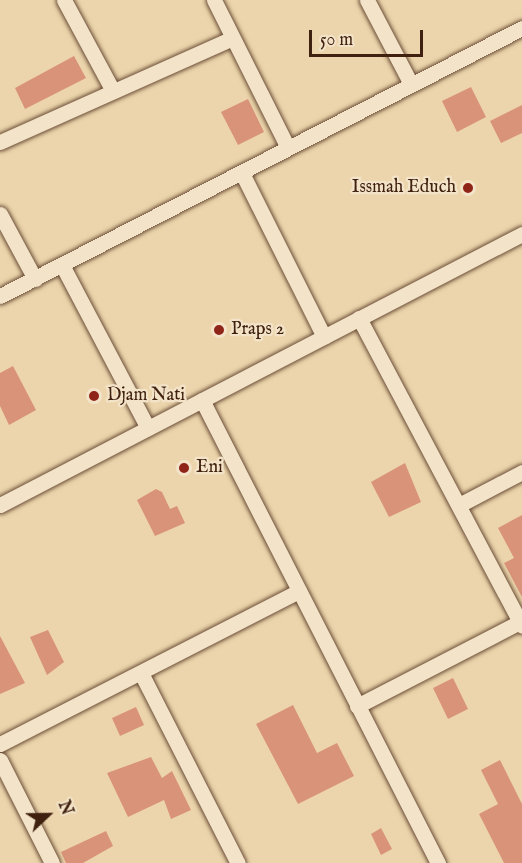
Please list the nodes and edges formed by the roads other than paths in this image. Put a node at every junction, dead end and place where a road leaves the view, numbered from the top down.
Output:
1 (64, 0) edge
2 (214, 0) edge
3 (367, 0) edge
4 (522, 28) edge
5 (232, 38) junction
6 (411, 84) junction
7 (112, 89) junction
8 (0, 142) edge
9 (288, 148) junction
10 (242, 174) junction
11 (0, 214) edge
12 (522, 234) edge
13 (62, 265) junction
14 (35, 279) junction
15 (0, 296) edge
16 (359, 318) junction
17 (324, 337) junction
18 (202, 400) junction
19 (148, 428) junction
20 (522, 472) edge
21 (0, 505) edge
22 (459, 505) junction
23 (299, 591) junction
24 (521, 623) edge
25 (141, 673) junction
26 (357, 706) junction
27 (0, 744) edge
28 (0, 760) edge
29 (52, 863) edge
30 (238, 863) edge
31 (438, 863) edge

1 - 7 street
2 - 5 street
3 - 6 street
4 - 6 street
5 - 7 street
5 - 9 street
6 - 9 street
7 - 8 street
9 - 10 street
10 - 13 street
10 - 17 street
11 - 14 street
12 - 16 street
13 - 14 street
13 - 19 street
14 - 15 street
16 - 17 street
16 - 22 street
17 - 18 street
18 - 19 street
18 - 23 street
19 - 21 street
20 - 22 street
22 - 24 street
23 - 25 street
23 - 26 street
24 - 26 street
25 - 27 street
25 - 30 street
26 - 31 street
28 - 29 street

